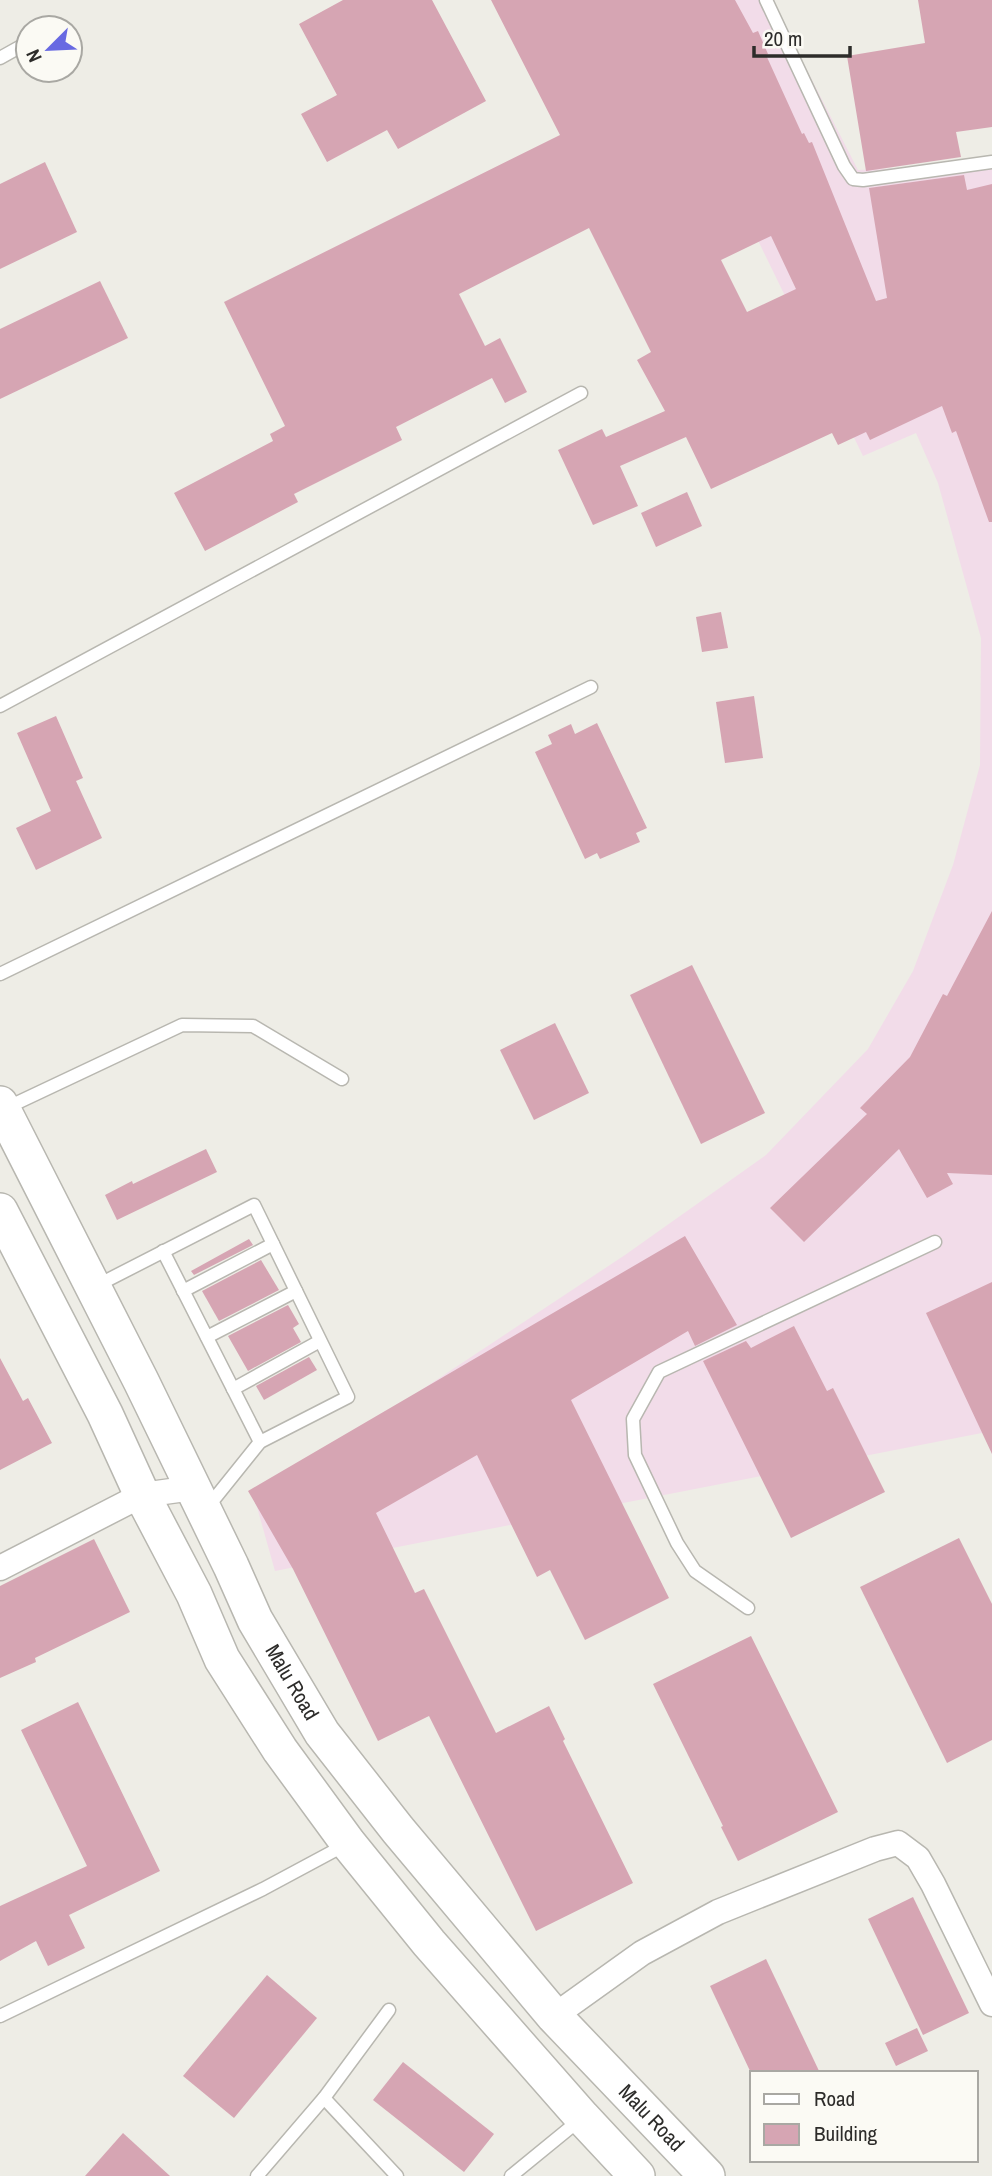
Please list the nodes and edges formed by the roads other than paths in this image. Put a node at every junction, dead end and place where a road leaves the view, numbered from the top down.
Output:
1 (766, 0) edge
2 (992, 162) edge
3 (581, 393) dead end
4 (591, 687) dead end
5 (0, 706) edge
6 (0, 974) edge
7 (342, 1079) dead end
8 (1, 1107) edge
9 (0, 1211) edge
10 (934, 1242) dead end
11 (273, 1244) junction
12 (163, 1251) junction
13 (93, 1287) junction
14 (183, 1291) junction
15 (296, 1291) junction
16 (207, 1337) junction
17 (320, 1341) junction
18 (233, 1389) junction
19 (260, 1442) junction
20 (142, 1495) junction
21 (199, 1500) junction
22 (0, 1568) edge
23 (748, 1608) dead end
24 (348, 1843) junction
25 (992, 2004) edge
26 (389, 2010) dead end
27 (0, 2016) edge
28 (554, 2016) junction
29 (324, 2098) junction
30 (582, 2117) junction
31 (676, 2142) junction
32 (257, 2176) edge
33 (397, 2176) edge
34 (511, 2176) edge
35 (637, 2176) edge
36 (645, 2176) edge
37 (707, 2176) edge

1 - 2 lane
3 - 5 lane
4 - 6 lane
7 - 8 lane
8 - 13 main road, Malu Road
9 - 20 main road
10 - 23 lane
11 - 12 lane
11 - 14 lane
11 - 15 lane
12 - 13 lane
12 - 14 lane
13 - 21 main road, Malu Road
14 - 16 lane
15 - 16 lane
15 - 17 lane
16 - 18 lane
17 - 18 lane
17 - 19 lane
18 - 19 lane
19 - 21 lane
20 - 21 street
20 - 22 street
20 - 24 main road
21 - 28 main road, Malu Road
24 - 27 lane
24 - 30 main road
25 - 28 street
26 - 29 lane
28 - 31 main road, Malu Road
29 - 32 lane
29 - 33 lane
30 - 34 lane
30 - 35 main road
31 - 36 main road
31 - 37 main road, Malu Road

